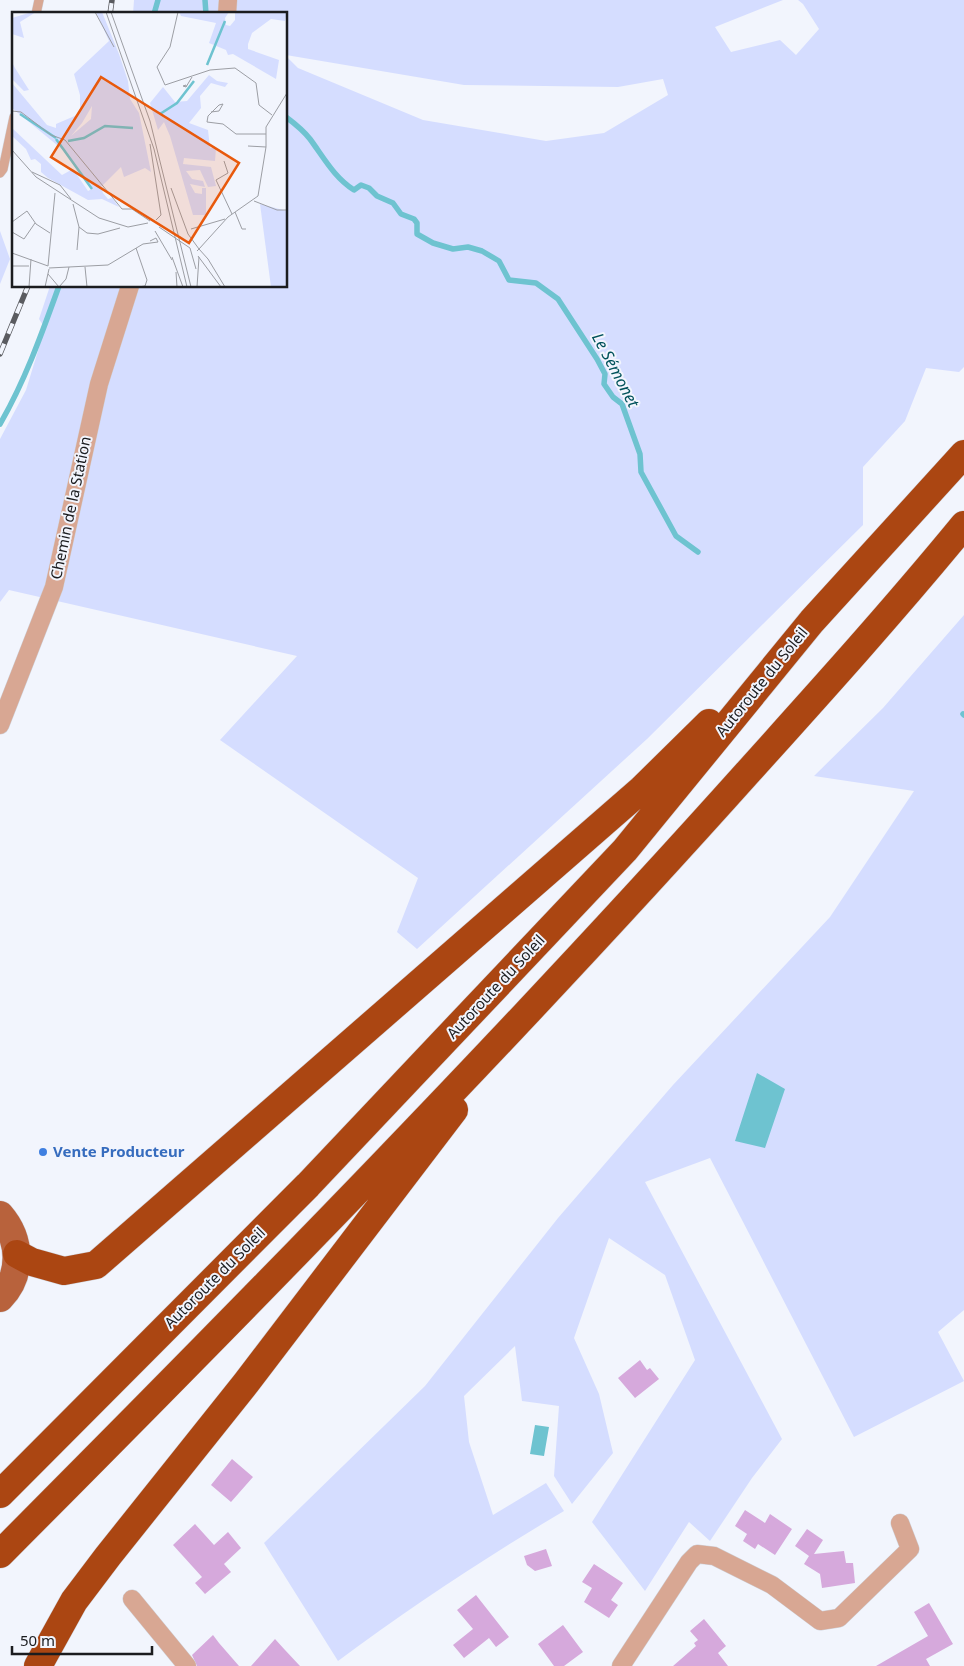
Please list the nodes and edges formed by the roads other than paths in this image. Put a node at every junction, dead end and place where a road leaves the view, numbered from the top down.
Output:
1 (12, 127) edge
2 (0, 173) edge
3 (129, 288) edge
4 (964, 454) edge
5 (964, 526) edge
6 (812, 621) junction
7 (0, 725) edge
8 (522, 1019) junction
9 (0, 1215) edge
10 (17, 1254) junction
11 (0, 1298) edge
12 (0, 1494) edge
13 (900, 1523) dead end
14 (0, 1554) edge
15 (132, 1599) dead end
16 (38, 1666) edge
17 (187, 1666) edge
18 (621, 1666) edge

1 - 2 lane
3 - 7 street, Chemin de la Station
4 - 6 highway, Autoroute du Soleil
5 - 8 highway
6 - 10 highway
6 - 12 highway, Autoroute du Soleil
8 - 14 highway
8 - 16 highway
9 - 10 main road
10 - 11 main road
13 - 18 street
15 - 17 street

